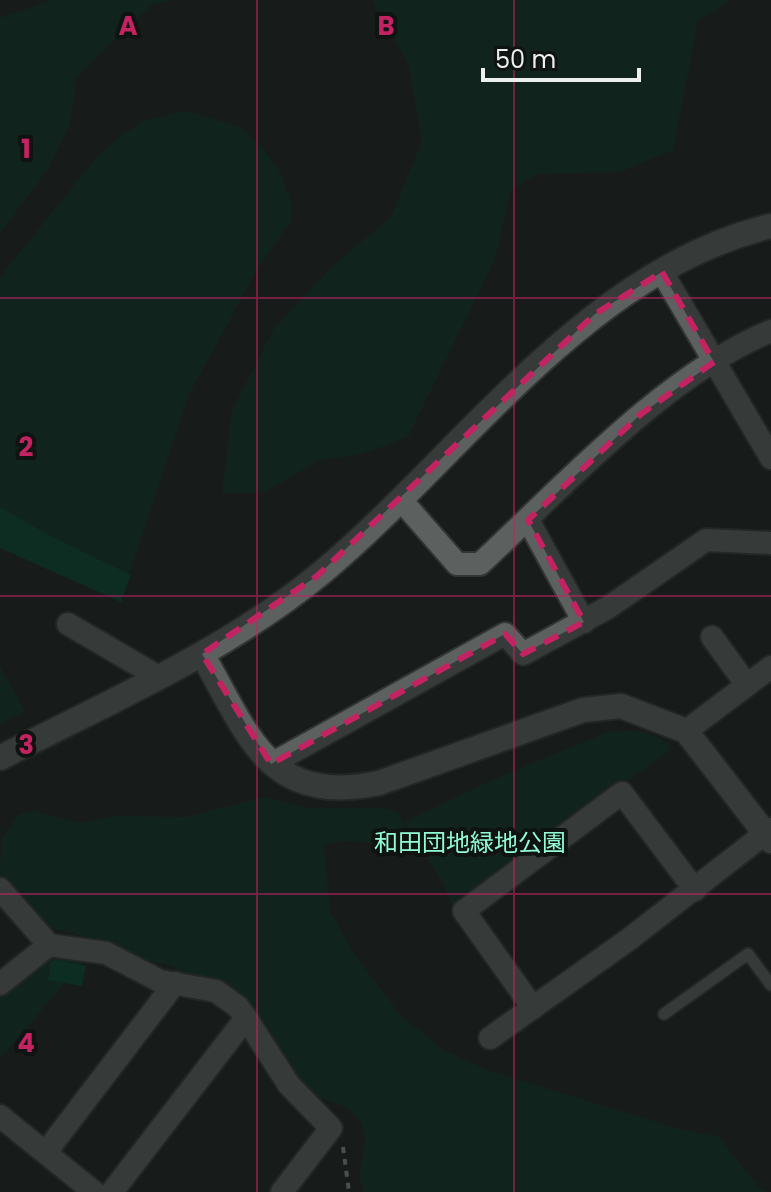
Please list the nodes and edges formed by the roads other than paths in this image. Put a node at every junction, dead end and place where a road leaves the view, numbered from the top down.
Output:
1 (771, 226) edge
2 (662, 272) junction
3 (771, 331) edge
4 (714, 362) junction
5 (771, 458) edge
6 (401, 500) junction
7 (528, 520) junction
8 (771, 543) edge
9 (584, 622) junction
10 (68, 624) dead end
11 (712, 637) dead end
12 (202, 654) junction
13 (771, 667) edge
14 (157, 676) junction
15 (747, 685) junction
16 (686, 731) junction
17 (0, 758) edge
18 (271, 764) junction
19 (769, 835) edge
20 (0, 889) edge
21 (695, 890) junction
22 (49, 945) junction
23 (175, 983) junction
24 (0, 984) edge
25 (771, 985) edge
26 (533, 1008) junction
27 (664, 1014) dead end
28 (246, 1018) junction
29 (490, 1038) dead end
30 (0, 1116) edge
31 (46, 1152) junction
32 (94, 1192) edge
33 (112, 1192) edge
34 (282, 1192) edge

1 - 2 street
2 - 4 street
2 - 6 street
3 - 4 street
4 - 5 street
4 - 7 street
6 - 7 street
6 - 12 street
7 - 9 street
8 - 9 street
9 - 18 street
10 - 14 street
11 - 15 street
12 - 14 street
12 - 18 street
13 - 15 street
14 - 17 street
15 - 16 street
16 - 18 street
16 - 19 street
19 - 21 street
20 - 22 street
21 - 26 street
21 - 26 street
22 - 23 street
22 - 24 street
23 - 28 street
23 - 31 street
25 - 27 lane
26 - 29 street
28 - 33 street
28 - 34 street
30 - 31 street
31 - 32 street

